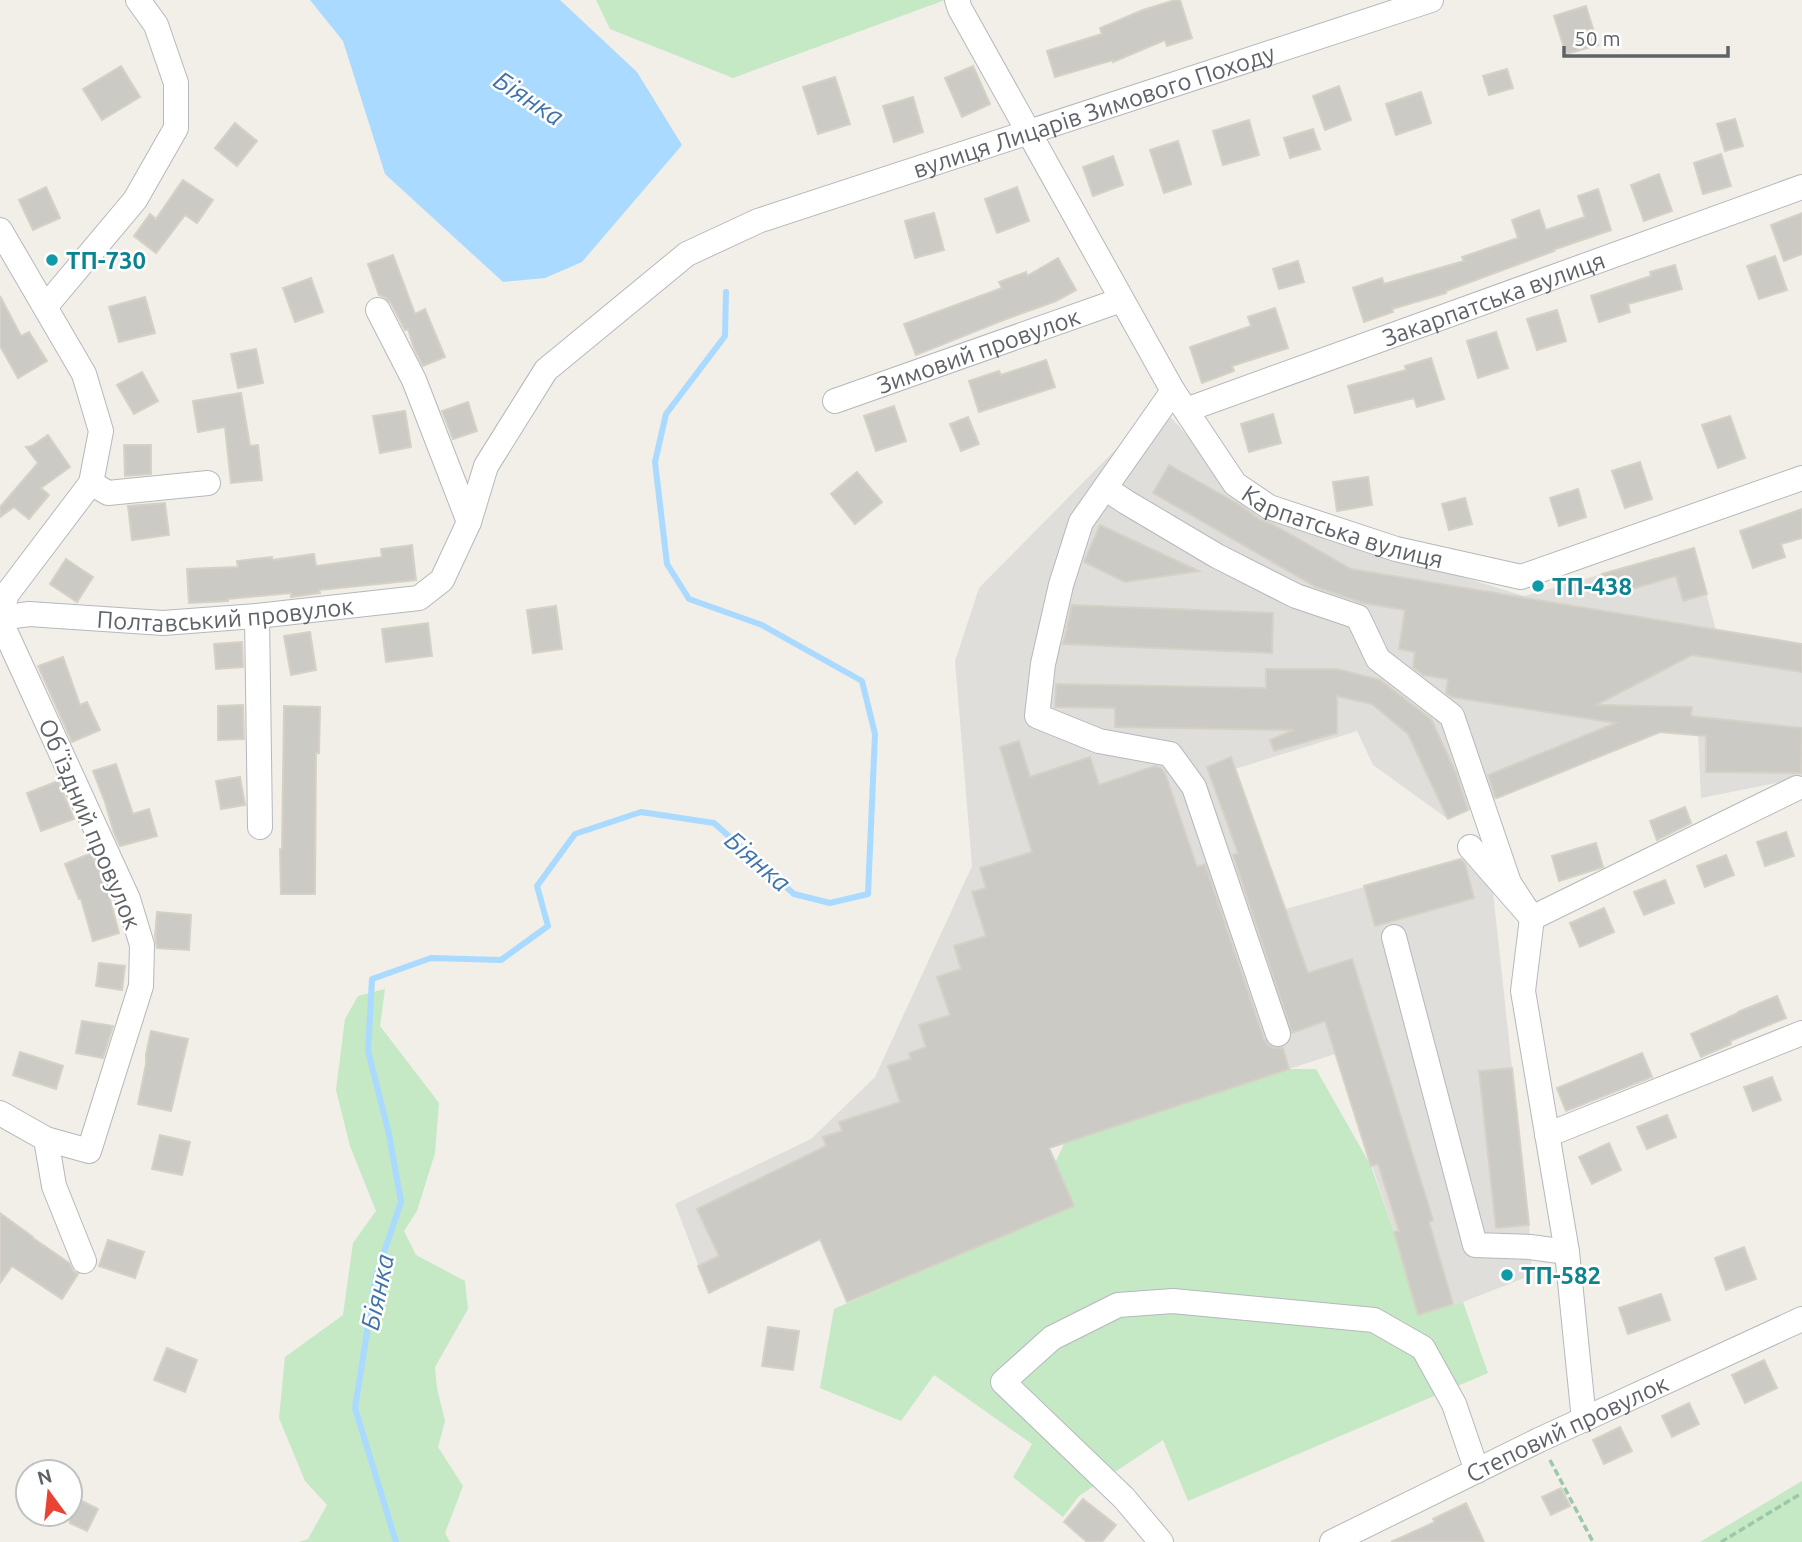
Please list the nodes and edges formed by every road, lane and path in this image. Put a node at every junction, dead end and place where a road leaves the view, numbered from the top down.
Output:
1 (138, 0) edge
2 (957, 0) edge
3 (1431, 0) edge
4 (1029, 133) junction
5 (1802, 187) edge
6 (0, 230) edge
7 (1121, 300) junction
8 (46, 306) junction
9 (378, 310) dead end
10 (1180, 400) junction
11 (835, 401) dead end
12 (1802, 478) edge
13 (91, 483) junction
14 (208, 483) dead end
15 (1105, 488) junction
16 (469, 522) junction
17 (442, 580) joint
18 (257, 616) junction
19 (0, 618) edge
20 (1797, 788) dead end
21 (260, 827) dead end
22 (1470, 847) dead end
23 (1532, 918) junction
24 (1394, 937) dead end
25 (1802, 1033) edge
26 (1278, 1034) dead end
27 (0, 1113) edge
28 (1547, 1135) junction
29 (46, 1139) junction
30 (1567, 1252) junction
31 (84, 1261) dead end
32 (1802, 1320) edge
33 (1584, 1420) junction
34 (1539, 1440) junction
35 (1477, 1471) junction
36 (1802, 1493) edge
37 (1161, 1542) edge
38 (1332, 1542) edge
39 (1593, 1542) edge
40 (1721, 1542) edge

1 - 8 street
2 - 4 street, Карпатська вулиця
3 - 4 street, вулиця Лицарів Зимового Походу
4 - 7 street, Карпатська вулиця
4 - 16 street, вулиця Лицарів Зимового Походу
5 - 10 street, Закарпатська вулиця
6 - 8 street
7 - 10 street, Карпатська вулиця
7 - 11 street, Зимовий провулок
8 - 13 street
9 - 16 street
10 - 12 street, Карпатська вулиця
10 - 15 street
13 - 14 street
13 - 19 street
15 - 23 street
15 - 26 street
16 - 17 street, вулиця Лицарів Зимового Походу
17 - 18 street, Полтавський провулок
18 - 19 street, Полтавський провулок
18 - 21 street
19 - 29 street, Обʼїздний провулок
20 - 23 street
22 - 23 street
23 - 28 street
24 - 30 street
25 - 28 street
27 - 29 street, Обʼїздний провулок
28 - 30 street
29 - 31 street
30 - 33 street
32 - 33 street, Степовий провулок
33 - 34 street, Степовий провулок
34 - 35 street, Степовий провулок
34 - 39 path
35 - 37 street
35 - 38 street, Степовий провулок
36 - 40 path

